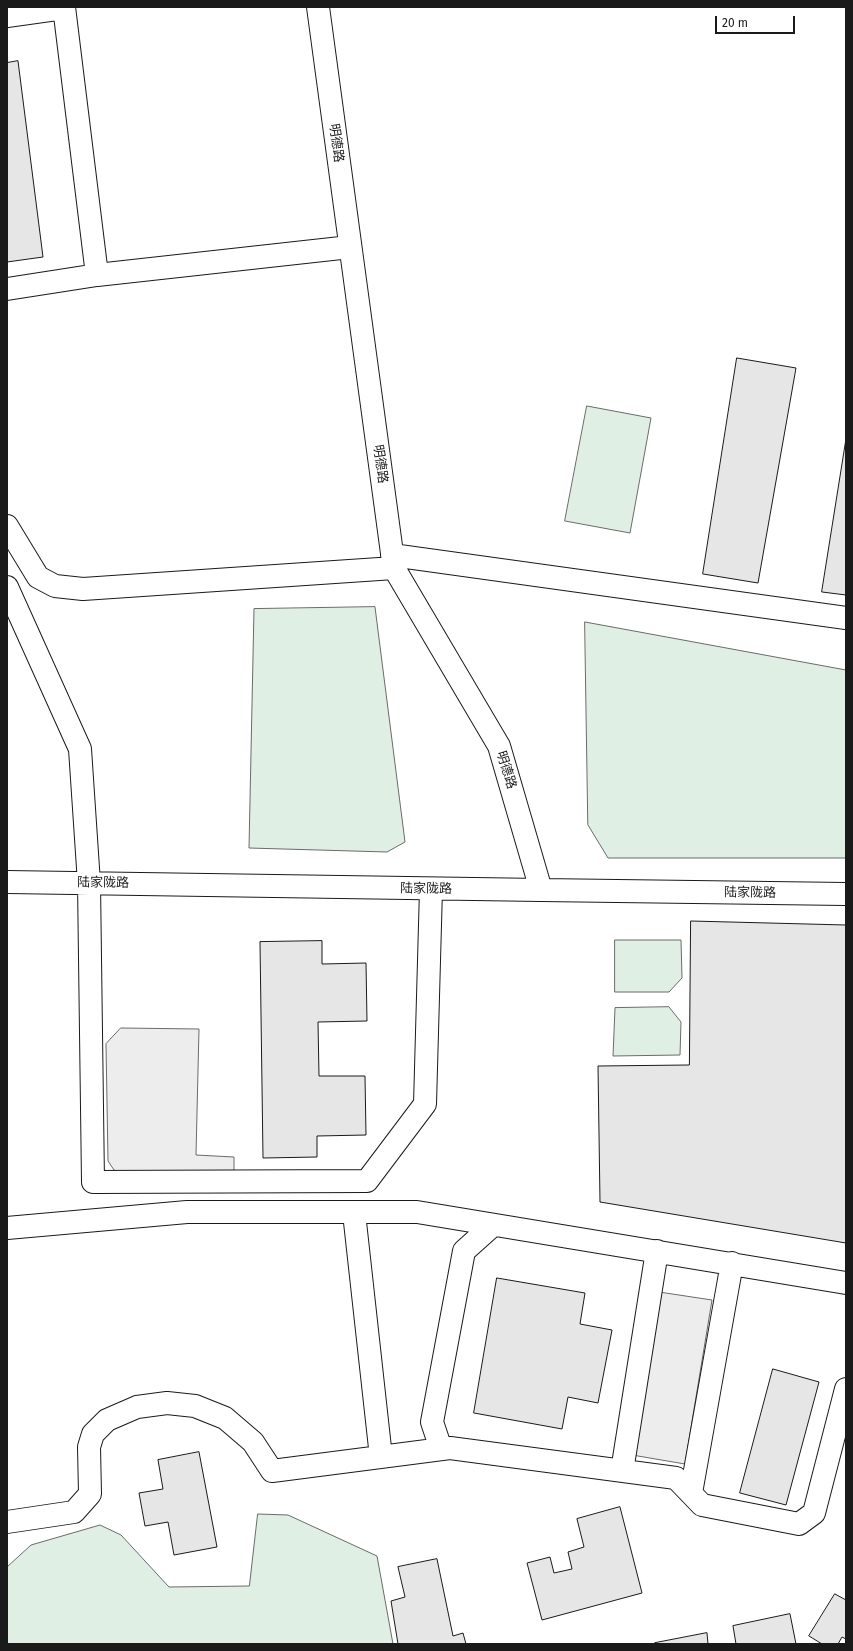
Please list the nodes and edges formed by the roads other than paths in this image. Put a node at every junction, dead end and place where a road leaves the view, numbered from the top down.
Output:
1 (64, 7) edge
2 (318, 7) edge
3 (7, 16) edge
4 (350, 247) junction
5 (97, 274) junction
6 (7, 289) edge
7 (7, 526) edge
8 (393, 561) junction
9 (7, 587) edge
10 (846, 618) edge
11 (7, 882) edge
12 (90, 883) junction
13 (431, 889) junction
14 (541, 890) junction
15 (846, 894) edge
16 (354, 1213) junction
17 (493, 1224) junction
18 (7, 1228) edge
19 (657, 1251) junction
20 (732, 1263) junction
21 (846, 1283) edge
22 (846, 1389) edge
23 (441, 1449) junction
24 (381, 1457) junction
25 (622, 1470) junction
26 (690, 1493) junction
27 (7, 1522) edge

1 - 3 street
1 - 5 street
2 - 4 street, 明德路
4 - 5 street
4 - 8 street, 明德路
5 - 6 street
7 - 8 street
8 - 10 street
8 - 14 street, 明德路
9 - 12 street
11 - 12 street, 陆家陇路
12 - 13 street, 陆家陇路
12 - 13 street
13 - 14 street, 陆家陇路
14 - 15 street, 陆家陇路
16 - 17 street
16 - 18 street
16 - 24 street
17 - 19 street
17 - 23 street
19 - 20 street
19 - 25 street
20 - 21 street
20 - 26 street
22 - 26 street
23 - 24 street
23 - 25 street
24 - 27 street
25 - 26 street

